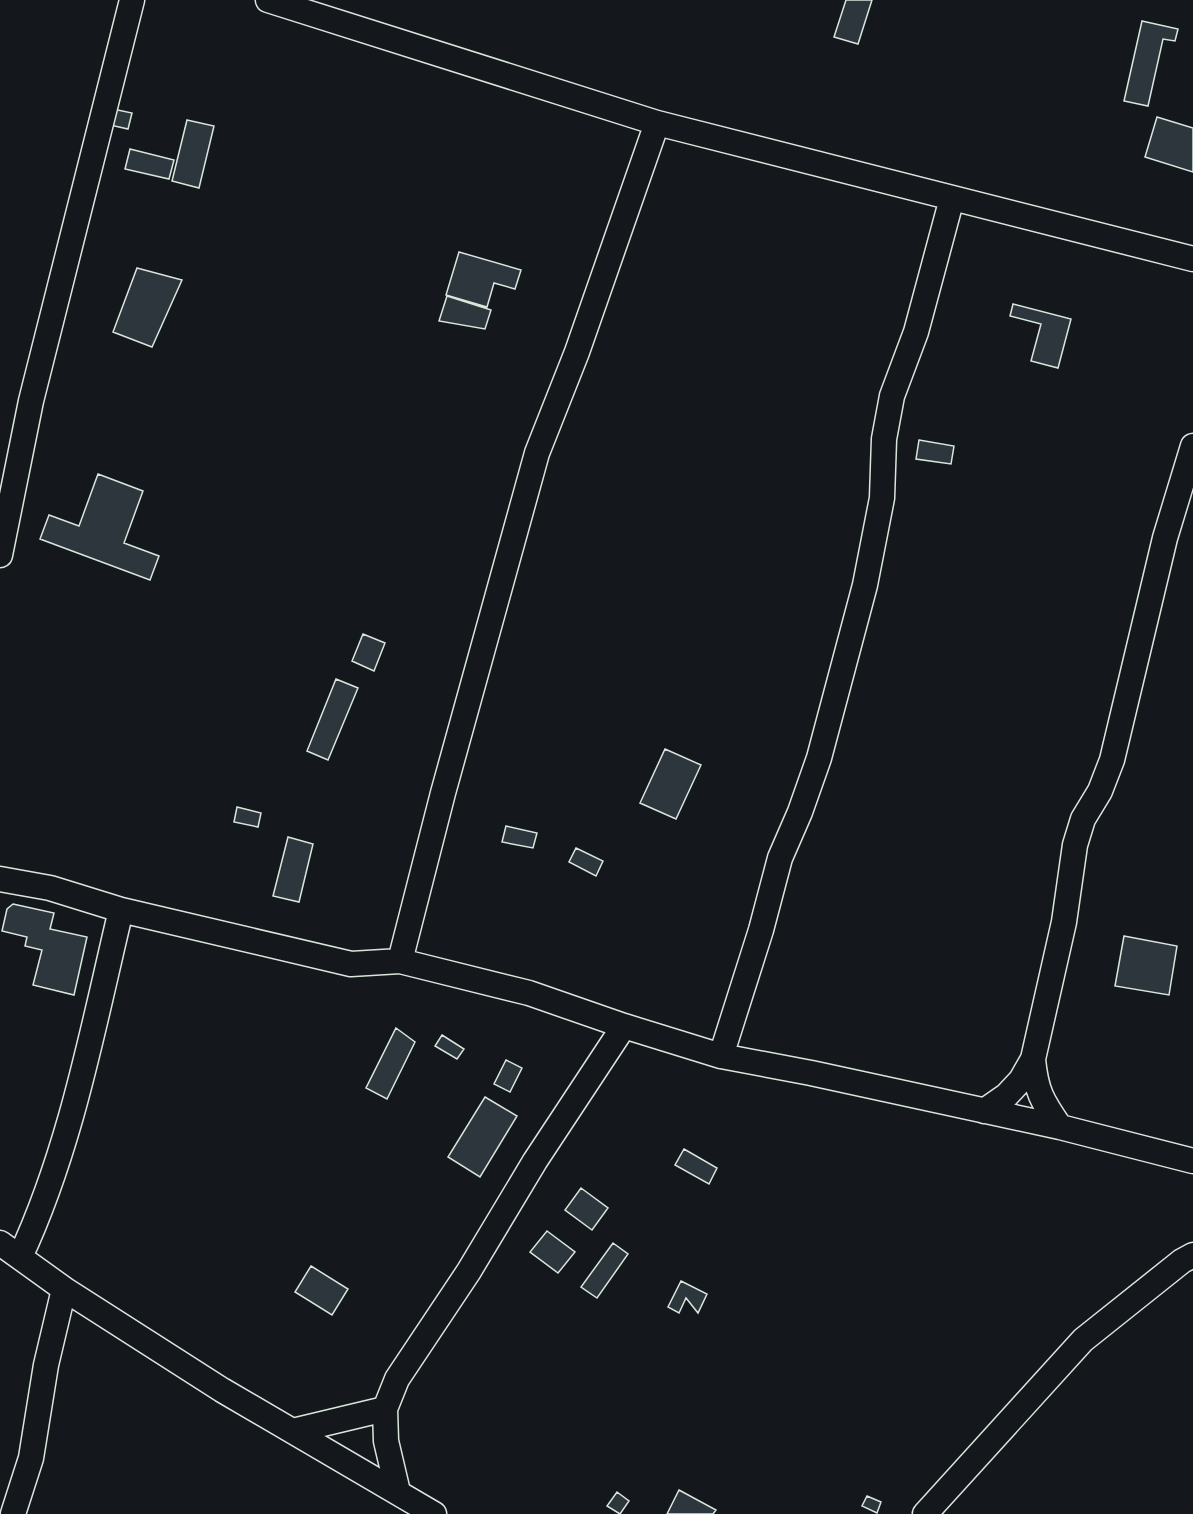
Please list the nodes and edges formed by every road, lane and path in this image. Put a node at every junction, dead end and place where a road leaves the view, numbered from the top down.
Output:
1 (132, 0) edge
2 (268, 0) edge
3 (657, 123) junction
4 (952, 198) junction
5 (1193, 259) edge
6 (1193, 446) edge
7 (0, 555) edge
8 (0, 879) edge
9 (121, 910) junction
10 (400, 962) junction
11 (624, 1026) junction
12 (721, 1056) junction
13 (1033, 1059) junction
14 (984, 1111) junction
15 (1060, 1127) junction
16 (1193, 1161) edge
17 (0, 1243) edge
18 (1193, 1255) edge
19 (20, 1257) junction
20 (64, 1289) junction
21 (385, 1409) junction
22 (293, 1431) junction
23 (398, 1492) junction
24 (14, 1514) edge
25 (434, 1514) edge
26 (925, 1514) edge

1 - 7 street
2 - 3 street
3 - 4 street
3 - 10 street
4 - 5 street
4 - 12 street
6 - 13 street
8 - 9 street
9 - 10 street
9 - 19 street
10 - 11 street
11 - 12 street
11 - 21 street
12 - 14 street
13 - 14 street
13 - 15 street
14 - 15 street
15 - 16 street
17 - 19 street
18 - 26 street
19 - 20 street
20 - 22 street
20 - 24 street
21 - 22 street
21 - 23 street
22 - 23 street
23 - 25 street

